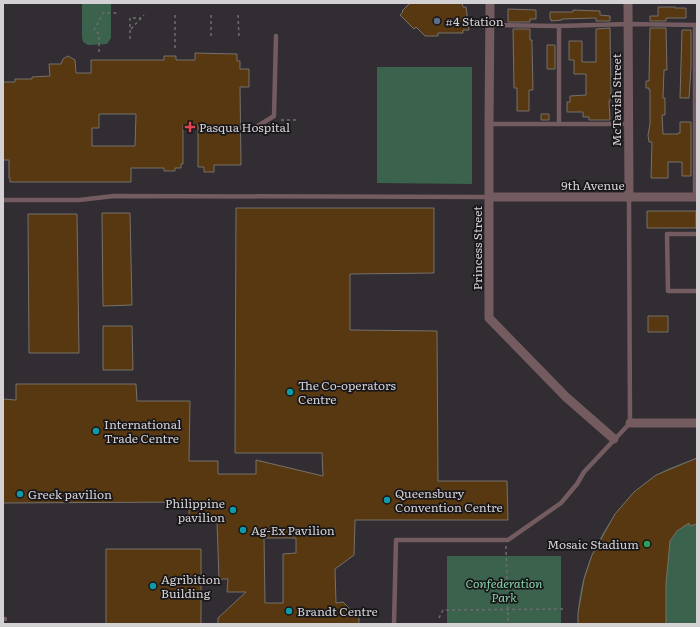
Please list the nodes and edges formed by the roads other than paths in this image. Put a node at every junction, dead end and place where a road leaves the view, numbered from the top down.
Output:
1 (490, 3) edge
2 (628, 3) edge
3 (629, 24) junction
4 (490, 25) junction
5 (696, 25) edge
6 (559, 26) junction
7 (276, 36) dead end
8 (489, 124) junction
9 (559, 124) junction
10 (628, 124) junction
11 (256, 127) dead end
12 (489, 197) junction
13 (696, 197) edge
14 (629, 198) junction
15 (3, 200) edge
16 (697, 234) edge
17 (697, 291) edge
18 (630, 423) junction
19 (697, 423) edge
20 (614, 439) junction
21 (394, 624) edge

1 - 4 street, Princess Street
2 - 3 street, McTavish Street
3 - 5 lane
3 - 6 lane
3 - 10 street, McTavish Street
4 - 6 lane
4 - 8 street, Princess Street
5 - 13 lane
6 - 9 lane
7 - 11 lane
8 - 9 lane
8 - 12 street, Princess Street
9 - 10 lane
10 - 14 street, McTavish Street
12 - 14 street, 9th Avenue
12 - 15 lane
12 - 20 street, Princess Street
13 - 14 street, 9th Avenue
14 - 18 lane
16 - 17 lane
18 - 19 street
18 - 20 lane
20 - 21 lane

